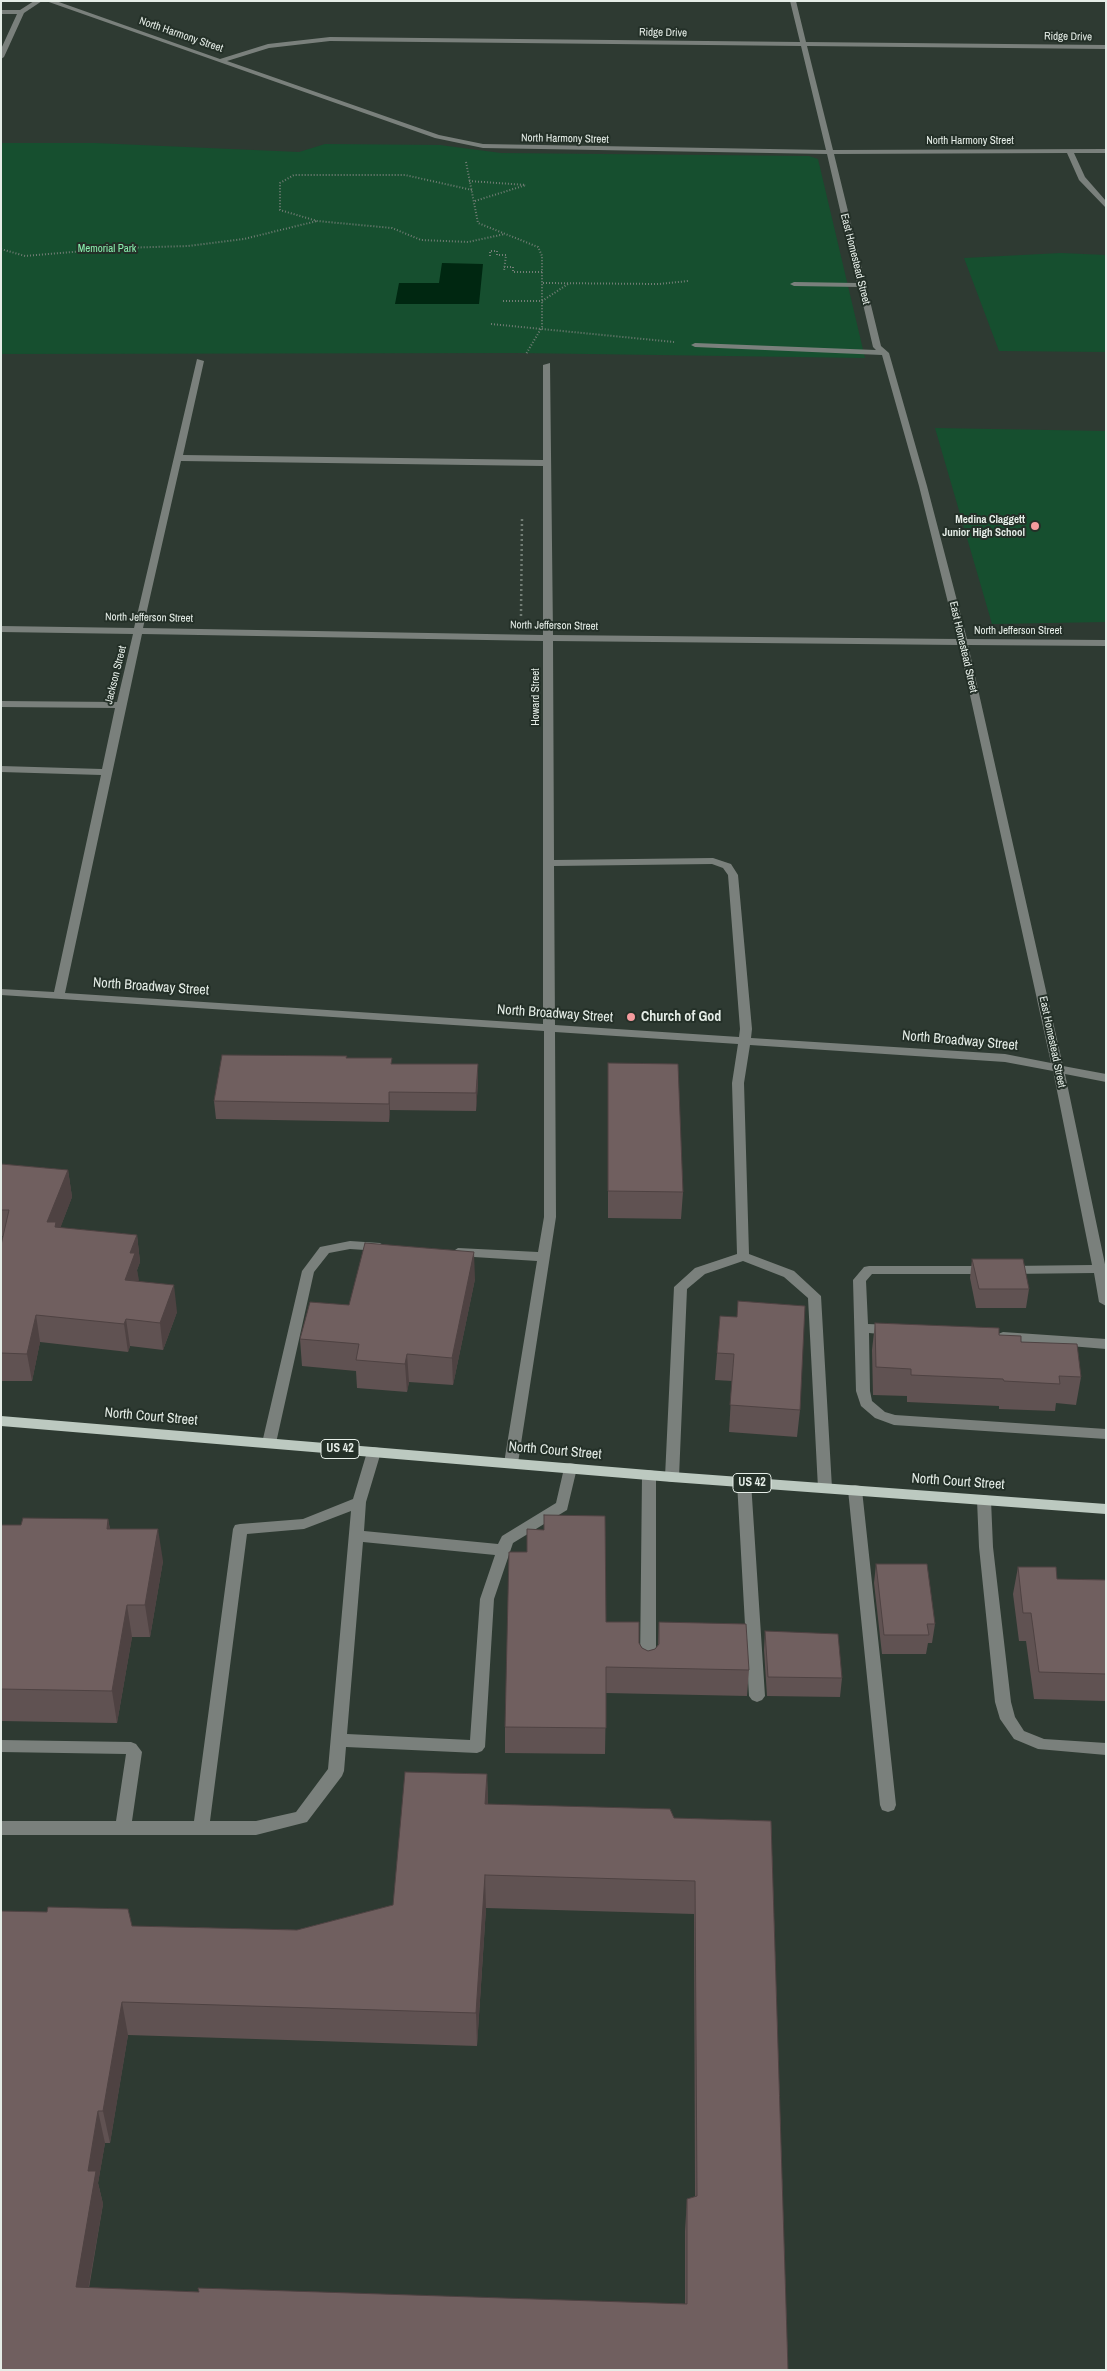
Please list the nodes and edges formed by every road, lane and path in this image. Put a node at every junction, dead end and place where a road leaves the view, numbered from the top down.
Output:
1 (38, 1) edge
2 (49, 1) edge
3 (793, 1) edge
4 (1, 12) edge
5 (21, 12) junction
6 (802, 44) junction
7 (1106, 47) edge
8 (1, 58) edge
9 (223, 60) junction
10 (472, 145) junction
11 (1070, 151) junction
12 (1106, 151) edge
13 (829, 152) junction
14 (469, 181) junction
15 (472, 190) junction
16 (474, 201) junction
17 (1106, 206) edge
18 (317, 221) junction
19 (505, 234) junction
20 (1, 249) edge
21 (490, 256) dead end
22 (504, 267) junction
23 (504, 271) dead end
24 (542, 272) junction
25 (688, 281) dead end
26 (543, 283) junction
27 (568, 283) junction
28 (794, 284) dead end
29 (862, 285) junction
30 (502, 301) dead end
31 (542, 301) junction
32 (491, 324) dead end
33 (542, 329) junction
34 (695, 344) joint
35 (885, 353) junction
36 (525, 356) dead end
37 (200, 361) dead end
38 (547, 365) dead end
39 (178, 458) junction
40 (546, 463) junction
41 (522, 511) dead end
42 (521, 619) dead end
43 (3, 629) edge
44 (140, 630) junction
45 (549, 638) junction
46 (1, 640) edge
47 (963, 643) junction
48 (1106, 643) edge
49 (1, 704) edge
50 (121, 705) junction
51 (1, 769) edge
52 (107, 772) junction
53 (548, 863) junction
54 (1, 992) edge
55 (59, 996) junction
56 (548, 1029) junction
57 (745, 1042) junction
58 (1058, 1068) junction
59 (1106, 1078) edge
60 (398, 1248) edge
61 (446, 1251) edge
62 (743, 1256) junction
63 (542, 1257) junction
64 (1099, 1269) junction
65 (1106, 1302) edge
66 (862, 1328) junction
67 (901, 1330) edge
68 (989, 1336) edge
69 (1106, 1344) edge
70 (1, 1421) edge
71 (1106, 1434) edge
72 (269, 1443) junction
73 (374, 1452) junction
74 (511, 1463) junction
75 (570, 1468) junction
76 (649, 1475) junction
77 (672, 1477) junction
78 (744, 1482) junction
79 (825, 1488) junction
80 (855, 1490) junction
81 (984, 1500) junction
82 (359, 1502) junction
83 (1106, 1509) edge
84 (356, 1536) junction
85 (503, 1550) junction
86 (648, 1669) edge
87 (757, 1696) dead end
88 (338, 1740) junction
89 (1, 1746) edge
90 (1106, 1748) edge
91 (888, 1805) dead end
92 (1, 1828) edge
93 (123, 1828) junction
94 (200, 1828) junction

1 - 5 street
2 - 9 street, North Harmony Street
3 - 6 street, East Homestead Street
4 - 5 street
5 - 8 street
6 - 7 street, Ridge Drive
6 - 9 street, Ridge Drive
6 - 13 street, East Homestead Street
9 - 10 street, North Harmony Street
10 - 13 street, North Harmony Street
10 - 14 path
11 - 12 street, North Harmony Street
11 - 13 street, North Harmony Street
11 - 17 street
13 - 29 street, East Homestead Street
14 - 15 path
14 - 16 path
15 - 16 path
15 - 18 path
16 - 19 path
18 - 19 path
18 - 20 path
19 - 24 path
21 - 22 path
22 - 23 path
22 - 24 path
24 - 26 path
25 - 27 path
26 - 27 path
26 - 31 path
27 - 31 path
28 - 29 street
29 - 35 street, East Homestead Street
30 - 31 path
31 - 33 path
32 - 33 path
33 - 34 path
33 - 36 path
34 - 35 street
35 - 47 street, East Homestead Street
37 - 39 street, Jackson Street
38 - 40 street, Howard Street
39 - 40 street
39 - 44 street, Jackson Street
40 - 45 street, Howard Street
41 - 42 path
43 - 44 street, North Jefferson Street
43 - 46 street
44 - 45 street, North Jefferson Street
44 - 50 street, Jackson Street
45 - 47 street, North Jefferson Street
45 - 53 street, Howard Street
47 - 48 street, North Jefferson Street
47 - 58 street, East Homestead Street
49 - 50 street
50 - 52 street, Jackson Street
51 - 52 street
52 - 55 street, Jackson Street
53 - 56 street, Howard Street
53 - 57 street
54 - 55 street, North Broadway Street
55 - 56 street, North Broadway Street
56 - 57 street, North Broadway Street
56 - 63 street, Howard Street
57 - 58 street, North Broadway Street
57 - 62 street
58 - 59 street, North Broadway Street
58 - 64 street, East Homestead Street
60 - 72 street
61 - 63 street
62 - 77 street
62 - 79 street
63 - 74 street, Howard Street
64 - 65 street, East Homestead Street
64 - 66 street
66 - 67 street
66 - 71 street
68 - 69 street
70 - 72 main road, North Court Street / US 42
72 - 73 main road, North Court Street / US 42
73 - 74 main road, North Court Street / US 42
73 - 82 street
74 - 75 main road, North Court Street / US 42
75 - 76 main road, North Court Street / US 42
75 - 85 street
76 - 77 main road, North Court Street / US 42
76 - 86 street
77 - 78 main road, North Court Street / US 42
78 - 79 main road, North Court Street / US 42
78 - 87 street
79 - 80 main road, North Court Street / US 42
80 - 81 main road, North Court Street / US 42
80 - 91 street
81 - 83 main road, North Court Street / US 42
81 - 90 street
82 - 84 street
82 - 94 street
84 - 85 street
84 - 88 street
85 - 88 street
88 - 94 street
89 - 93 street
92 - 93 street
93 - 94 street

